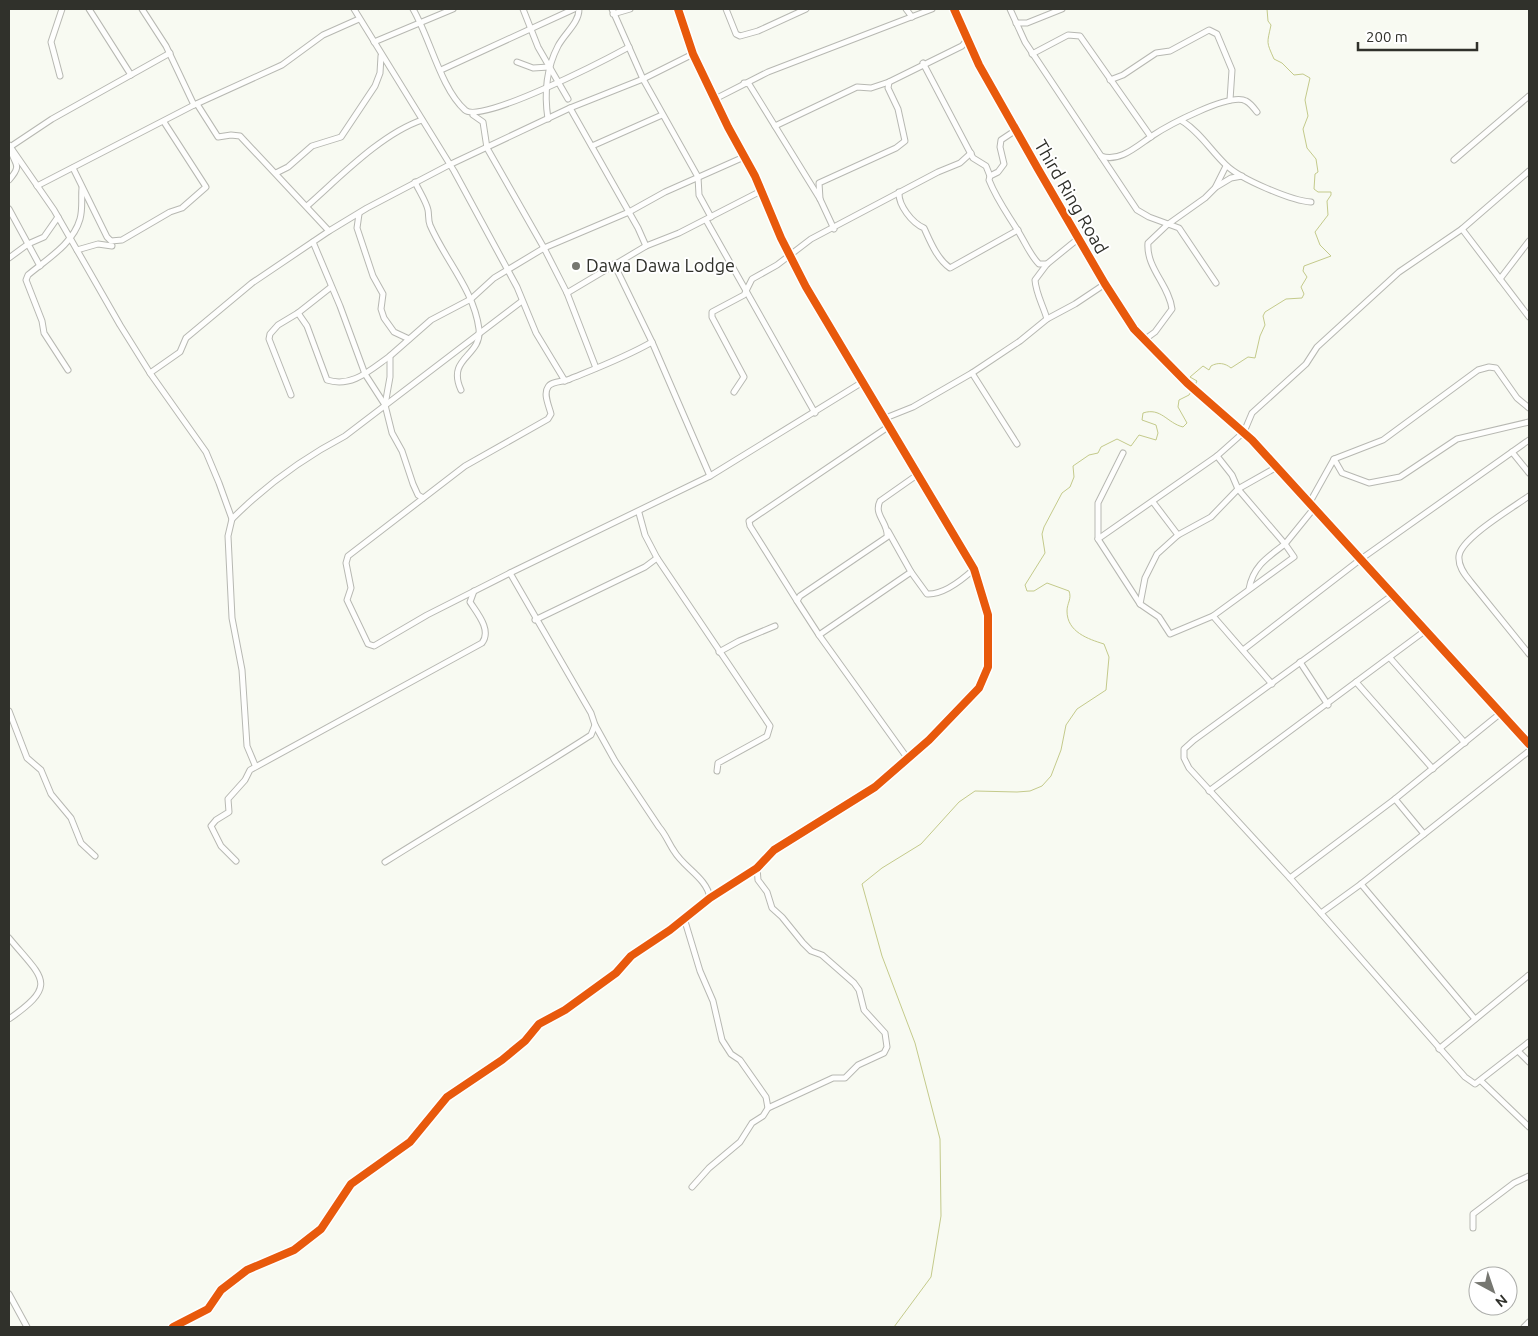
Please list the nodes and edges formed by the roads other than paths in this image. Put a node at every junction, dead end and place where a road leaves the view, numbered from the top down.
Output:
1 (62, 9) edge
2 (89, 9) edge
3 (142, 9) edge
4 (354, 9) edge
5 (413, 9) edge
6 (453, 9) edge
7 (523, 9) edge
8 (574, 9) edge
9 (579, 9) edge
10 (630, 9) edge
11 (678, 9) edge
12 (726, 9) edge
13 (806, 9) edge
14 (906, 9) edge
15 (932, 9) edge
16 (954, 9) edge
17 (1010, 9) edge
18 (1062, 9) edge
19 (612, 11) edge
20 (912, 17) junction
21 (360, 19) junction
22 (421, 23) junction
23 (1016, 23) junction
24 (532, 28) junction
25 (967, 40) junction
26 (374, 42) junction
27 (629, 47) junction
28 (170, 53) junction
29 (381, 54) junction
30 (693, 54) junction
31 (1032, 54) junction
32 (517, 62) dead end
33 (923, 64) junction
34 (549, 67) junction
35 (441, 70) junction
36 (131, 75) junction
37 (60, 76) dead end
38 (643, 79) junction
39 (1110, 80) junction
40 (559, 82) junction
41 (889, 82) junction
42 (744, 83) junction
43 (546, 87) junction
44 (1529, 96) edge
45 (568, 99) dead end
46 (715, 99) junction
47 (1230, 100) junction
48 (196, 105) junction
49 (570, 108) junction
50 (484, 112) junction
51 (1257, 112) dead end
52 (473, 114) junction
53 (662, 114) junction
54 (548, 119) junction
55 (422, 120) junction
56 (1182, 121) junction
57 (164, 122) junction
58 (483, 122) junction
59 (774, 126) junction
60 (1016, 130) junction
61 (1151, 137) junction
62 (10, 146) edge
63 (592, 146) junction
64 (487, 148) junction
65 (971, 152) junction
66 (744, 157) junction
67 (1454, 160) dead end
68 (1106, 161) junction
69 (449, 165) junction
70 (1226, 166) junction
71 (73, 168) junction
72 (1529, 171) edge
73 (276, 173) junction
74 (990, 176) junction
75 (698, 177) junction
76 (1247, 177) junction
77 (9, 180) edge
78 (415, 182) junction
79 (37, 186) junction
80 (82, 187) junction
81 (1215, 188) junction
82 (762, 191) junction
83 (899, 192) junction
84 (820, 199) junction
85 (1311, 202) dead end
86 (307, 206) junction
87 (9, 209) edge
88 (629, 212) junction
89 (359, 214) junction
90 (58, 217) junction
91 (708, 219) junction
92 (1167, 225) junction
93 (834, 229) junction
94 (1462, 229) junction
95 (1018, 230) junction
96 (329, 231) junction
97 (70, 238) junction
98 (1079, 238) junction
99 (1529, 241) edge
100 (313, 242) junction
101 (28, 244) junction
102 (112, 246) dead end
103 (646, 246) junction
104 (544, 248) junction
105 (77, 250) junction
106 (790, 255) junction
107 (9, 258) edge
108 (614, 264) junction
109 (1047, 264) junction
110 (40, 266) junction
111 (507, 270) junction
112 (1500, 279) junction
113 (1216, 283) dead end
114 (1105, 284) junction
115 (331, 287) junction
116 (746, 291) junction
117 (567, 293) junction
118 (470, 299) junction
119 (522, 301) junction
120 (298, 313) junction
121 (1529, 317) edge
122 (1046, 319) junction
123 (479, 332) junction
124 (409, 339) junction
125 (1144, 340) junction
126 (652, 342) junction
127 (390, 356) junction
128 (596, 368) junction
129 (68, 370) dead end
130 (972, 373) junction
131 (150, 374) junction
132 (365, 374) junction
133 (565, 381) junction
134 (861, 382) junction
135 (461, 390) dead end
136 (734, 392) dead end
137 (291, 395) dead end
138 (385, 405) junction
139 (1529, 408) edge
140 (815, 413) junction
141 (883, 418) junction
142 (1529, 422) edge
143 (888, 427) junction
144 (1244, 432) junction
145 (1529, 440) edge
146 (1017, 444) dead end
147 (1512, 452) junction
148 (1123, 453) dead end
149 (1217, 456) junction
150 (1334, 459) junction
151 (1277, 467) junction
152 (1529, 473) edge
153 (917, 475) junction
154 (710, 476) junction
155 (1238, 489) junction
156 (1529, 496) edge
157 (424, 498) junction
158 (1152, 502) junction
159 (1310, 502) junction
160 (1315, 507) junction
161 (639, 512) junction
162 (232, 519) junction
163 (888, 531) junction
164 (1178, 535) junction
165 (1098, 539) junction
166 (1285, 544) junction
167 (657, 558) junction
168 (1361, 559) junction
169 (974, 569) junction
170 (911, 572) junction
171 (510, 573) junction
172 (1249, 589) junction
173 (474, 590) junction
174 (1394, 594) junction
175 (797, 600) junction
176 (1140, 604) junction
177 (1213, 616) junction
178 (535, 620) junction
179 (775, 626) dead end
180 (1426, 630) junction
181 (819, 635) junction
182 (1244, 650) junction
183 (719, 652) junction
184 (1529, 654) edge
185 (1390, 658) junction
186 (1300, 662) junction
187 (1356, 682) junction
188 (1272, 684) junction
189 (1328, 705) junction
190 (9, 711) edge
191 (1502, 712) junction
192 (595, 725) junction
193 (1465, 743) junction
194 (1529, 744) edge
195 (1529, 751) edge
196 (908, 759) junction
197 (255, 765) junction
198 (1433, 769) junction
199 (718, 771) dead end
200 (1209, 791) junction
201 (1395, 799) junction
202 (1424, 834) junction
203 (95, 856) dead end
204 (236, 861) dead end
205 (385, 862) dead end
206 (757, 868) junction
207 (1290, 878) junction
208 (1361, 884) junction
209 (710, 898) junction
210 (1321, 913) junction
211 (684, 918) junction
212 (9, 938) edge
213 (1529, 975) edge
214 (9, 1019) edge
215 (1475, 1019) junction
216 (1529, 1042) edge
217 (1439, 1049) junction
218 (1518, 1051) junction
219 (1529, 1062) edge
220 (1481, 1080) junction
221 (768, 1108) junction
222 (1529, 1128) edge
223 (1529, 1176) edge
224 (692, 1187) dead end
225 (1473, 1228) dead end
226 (9, 1294) edge
227 (1529, 1322) edge
228 (27, 1327) edge
229 (173, 1327) edge
230 (1524, 1327) edge

1 - 37 street
2 - 36 street
3 - 28 street
4 - 21 street
5 - 22 street
6 - 22 street
7 - 24 street
8 - 24 street
9 - 34 street
10 - 19 street
11 - 30 street
12 - 13 street
14 - 20 street
15 - 20 street
16 - 25 street, Third Ring Road
17 - 23 street
18 - 23 street
19 - 27 street
20 - 42 street
21 - 26 street
21 - 48 street
22 - 26 street
22 - 35 street
23 - 31 street
24 - 34 street
24 - 35 street
25 - 33 street
25 - 60 street, Third Ring Road
26 - 29 street
27 - 38 street
27 - 40 street
28 - 36 street
28 - 48 street
29 - 55 street
29 - 73 street
30 - 38 street
30 - 46 street
31 - 39 street
31 - 68 street
32 - 34 street
33 - 41 street
33 - 65 street
34 - 40 street
34 - 43 street
35 - 52 street
36 - 62 street
38 - 49 street
38 - 53 street
39 - 47 street
39 - 61 street
40 - 43 street
40 - 45 street
41 - 59 street
41 - 84 street
42 - 46 street
42 - 59 street
43 - 50 street
43 - 54 street
44 - 67 street
46 - 66 street
47 - 51 street
47 - 56 street
48 - 57 street
48 - 73 street
49 - 54 street
49 - 63 street
50 - 52 street
50 - 58 street
52 - 58 street
53 - 63 street
53 - 75 street
54 - 64 street
55 - 69 street
55 - 86 street
56 - 61 street
56 - 70 street
57 - 71 street
57 - 80 street
58 - 64 street
59 - 84 street
60 - 74 street
60 - 98 street, Third Ring Road
61 - 68 street
62 - 77 street
62 - 79 street
63 - 88 street
64 - 69 street
64 - 104 street
65 - 74 street
65 - 83 street
66 - 75 street
66 - 82 street
68 - 92 street
69 - 78 street
69 - 111 street
70 - 76 street
70 - 81 street
71 - 79 street
71 - 80 street
72 - 94 street
73 - 86 street
74 - 95 street
75 - 88 street
75 - 91 street
76 - 81 street
76 - 85 street
78 - 89 street
78 - 118 street
79 - 90 street
80 - 97 street
81 - 92 street
82 - 91 street
82 - 106 street
83 - 93 street
83 - 95 street
84 - 93 street
86 - 96 street
87 - 101 street
88 - 103 street
88 - 104 street
89 - 96 street
89 - 124 street
90 - 97 street
90 - 101 street
91 - 103 street
91 - 116 street
92 - 113 street
92 - 125 street
93 - 106 street
94 - 112 street
94 - 144 street
95 - 109 street
96 - 100 street
97 - 105 street
97 - 110 street
98 - 109 street
98 - 114 street, Third Ring Road
99 - 112 street
100 - 115 street
100 - 131 street
101 - 107 street
101 - 110 street
102 - 105 street
103 - 108 street
104 - 111 street
104 - 117 street
105 - 131 street
106 - 116 street
106 - 134 street
108 - 117 street
108 - 126 street
109 - 122 street
110 - 129 street
111 - 118 street
111 - 119 street
112 - 121 street
114 - 122 street
114 - 125 street, Third Ring Road
115 - 120 street
115 - 132 street
116 - 136 street
116 - 140 street
117 - 128 street
118 - 123 street
118 - 124 street
119 - 123 street
119 - 133 street
120 - 132 street
120 - 137 street
122 - 130 street
123 - 135 street
123 - 138 street
124 - 127 street
125 - 144 street, Third Ring Road
126 - 128 street
126 - 154 street
127 - 132 street
127 - 138 street
128 - 133 street
130 - 141 street
130 - 146 street
131 - 162 street
132 - 138 street
133 - 157 street
134 - 140 street
134 - 141 street
138 - 157 street
138 - 162 street
139 - 150 street
140 - 154 street
141 - 143 street
142 - 150 street
143 - 153 street
143 - 175 street
144 - 149 street
144 - 151 street, Third Ring Road
145 - 147 street
147 - 152 street
147 - 168 street
148 - 165 street
149 - 155 street
149 - 158 street
150 - 159 street
151 - 155 street
151 - 159 street, Third Ring Road
153 - 163 street
153 - 169 street
154 - 161 street
155 - 164 street
155 - 166 street
156 - 184 street
157 - 173 street
158 - 164 street
158 - 165 street
159 - 160 street, Third Ring Road
160 - 166 street
160 - 168 street, Third Ring Road
161 - 167 street
161 - 171 street
162 - 197 street
163 - 170 street
163 - 175 street
164 - 176 street
165 - 176 street
166 - 172 street
166 - 172 street
167 - 178 street
167 - 183 street
168 - 174 street, Third Ring Road
168 - 182 street
169 - 170 street
169 - 196 street
170 - 181 street
171 - 173 street
171 - 178 street
172 - 177 street
173 - 197 street
174 - 180 street, Third Ring Road
174 - 186 street
175 - 181 street
176 - 177 street
177 - 182 street
178 - 192 street
179 - 183 street
180 - 185 street
180 - 191 street, Third Ring Road
181 - 196 street
182 - 188 street
183 - 199 street
185 - 187 street
185 - 193 street
186 - 188 street
186 - 189 street
187 - 189 street
187 - 198 street
188 - 200 street
189 - 200 street
190 - 203 street
191 - 193 street
191 - 194 street, Third Ring Road
192 - 205 street
192 - 209 street
193 - 198 street
195 - 202 street
196 - 206 street
197 - 204 street
198 - 201 street
200 - 207 street
201 - 202 street
201 - 207 street
202 - 208 street
206 - 209 street
206 - 221 street
207 - 210 street
208 - 210 street
208 - 215 street
209 - 211 street
210 - 217 street
211 - 221 street
211 - 229 street
212 - 214 street
213 - 215 street
215 - 217 street
216 - 218 street
217 - 220 street
218 - 219 street
218 - 220 street
220 - 222 street
221 - 224 street
223 - 225 street
226 - 228 street
227 - 230 street

